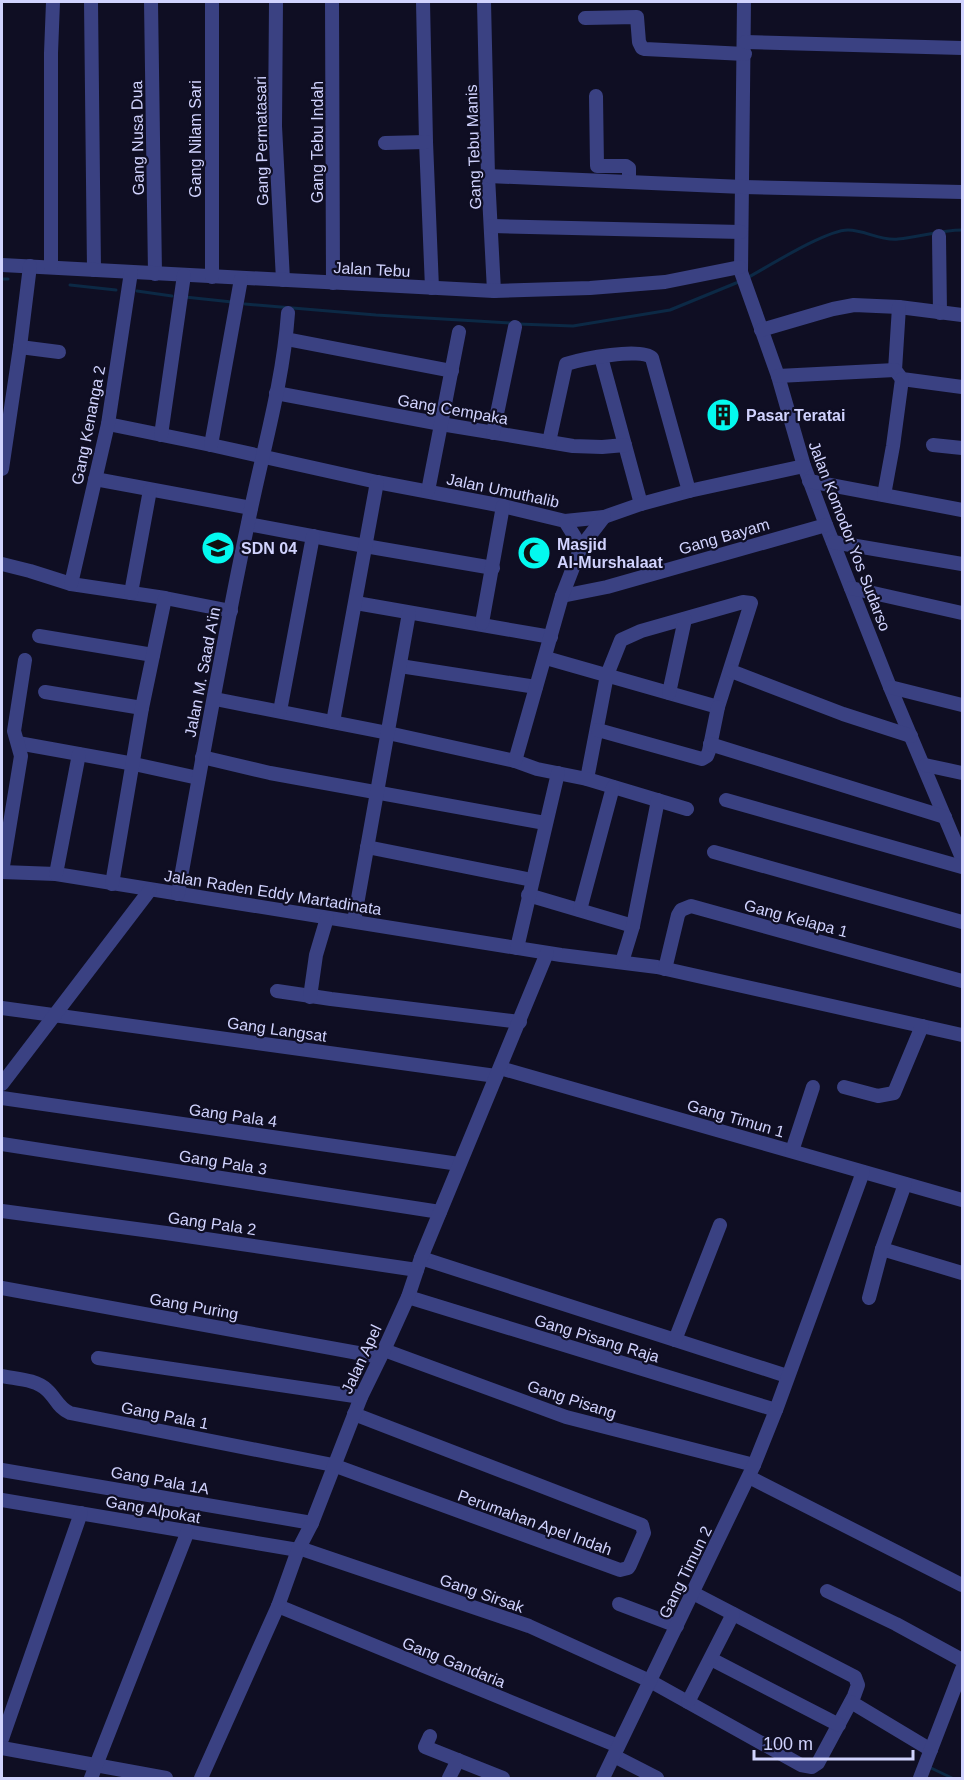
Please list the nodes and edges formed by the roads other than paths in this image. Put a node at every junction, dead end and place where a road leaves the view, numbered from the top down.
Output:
1 (53, 2) edge
2 (92, 2) edge
3 (151, 2) edge
4 (212, 2) edge
5 (276, 2) edge
6 (332, 2) edge
7 (423, 2) edge
8 (484, 2) edge
9 (744, 2) edge
10 (585, 18) dead end
11 (745, 48) junction
12 (963, 48) edge
13 (596, 96) dead end
14 (426, 142) junction
15 (385, 143) dead end
16 (488, 176) junction
17 (630, 181) junction
18 (742, 187) junction
19 (963, 192) edge
20 (492, 226) junction
21 (741, 232) junction
22 (939, 236) dead end
23 (2, 265) edge
24 (30, 266) junction
25 (51, 267) junction
26 (740, 269) junction
27 (94, 270) junction
28 (131, 272) junction
29 (155, 274) junction
30 (184, 275) junction
31 (212, 277) junction
32 (241, 279) junction
33 (283, 280) junction
34 (333, 283) junction
35 (432, 288) junction
36 (494, 291) junction
37 (899, 308) junction
38 (288, 313) dead end
39 (940, 313) junction
40 (963, 315) edge
41 (515, 327) dead end
42 (762, 330) junction
43 (459, 332) dead end
44 (286, 339) junction
45 (21, 347) junction
46 (59, 352) dead end
47 (601, 357) junction
48 (452, 370) junction
49 (899, 374) junction
50 (778, 376) junction
51 (963, 387) edge
52 (276, 393) junction
53 (108, 424) junction
54 (441, 424) junction
55 (493, 433) junction
56 (160, 435) junction
57 (549, 442) junction
58 (211, 445) junction
59 (625, 445) junction
60 (933, 445) dead end
61 (963, 448) edge
62 (263, 457) junction
63 (804, 466) junction
64 (2, 469) edge
65 (95, 479) junction
66 (809, 481) junction
67 (377, 482) junction
68 (150, 490) junction
69 (428, 491) junction
70 (689, 491) junction
71 (884, 495) junction
72 (641, 504) junction
73 (503, 506) junction
74 (251, 508) junction
75 (963, 510) edge
76 (604, 517) junction
77 (565, 520) junction
78 (248, 524) junction
79 (826, 525) junction
80 (313, 536) junction
81 (833, 542) junction
82 (365, 546) junction
83 (581, 547) junction
84 (2, 564) edge
85 (963, 564) edge
86 (493, 567) junction
87 (71, 584) junction
88 (851, 588) junction
89 (131, 593) junction
90 (562, 596) junction
91 (165, 598) junction
92 (356, 603) junction
93 (231, 611) junction
94 (409, 613) junction
95 (963, 613) edge
96 (685, 619) junction
97 (482, 623) junction
98 (39, 636) dead end
99 (550, 637) junction
100 (153, 655) junction
101 (546, 658) junction
102 (25, 660) dead end
103 (400, 666) junction
104 (731, 671) junction
105 (607, 675) junction
106 (536, 687) junction
107 (891, 687) junction
108 (45, 692) dead end
109 (669, 693) junction
110 (214, 699) junction
111 (963, 705) edge
112 (718, 707) junction
113 (142, 708) junction
114 (280, 711) junction
115 (333, 722) junction
116 (598, 730) junction
117 (388, 733) junction
118 (911, 736) junction
119 (18, 743) junction
120 (710, 744) junction
121 (80, 754) junction
122 (202, 757) junction
123 (516, 761) junction
124 (134, 764) junction
125 (925, 765) junction
126 (558, 773) junction
127 (963, 773) edge
128 (198, 778) junction
129 (588, 779) junction
130 (613, 787) junction
131 (377, 793) junction
132 (658, 800) junction
133 (726, 800) dead end
134 (687, 809) dead end
135 (945, 818) junction
136 (545, 824) junction
137 (367, 847) junction
138 (714, 852) dead end
139 (963, 858) edge
140 (963, 867) edge
141 (2, 872) edge
142 (56, 874) junction
143 (532, 880) junction
144 (112, 884) junction
145 (150, 890) junction
146 (178, 894) junction
147 (528, 895) junction
148 (580, 910) junction
149 (327, 918) junction
150 (354, 921) junction
151 (963, 922) edge
152 (633, 926) junction
153 (517, 948) junction
154 (554, 954) junction
155 (622, 962) junction
156 (665, 969) junction
157 (963, 981) edge
158 (277, 991) dead end
159 (310, 997) junction
160 (2, 1008) edge
161 (54, 1015) junction
162 (520, 1022) junction
163 (922, 1026) junction
164 (963, 1035) edge
165 (498, 1072) junction
166 (2, 1084) edge
167 (813, 1087) dead end
168 (844, 1087) dead end
169 (2, 1098) edge
170 (2, 1144) edge
171 (792, 1151) junction
172 (459, 1164) junction
173 (863, 1172) junction
174 (905, 1184) junction
175 (963, 1200) edge
176 (2, 1211) edge
177 (440, 1212) junction
178 (720, 1225) dead end
179 (882, 1249) junction
180 (419, 1264) junction
181 (963, 1273) edge
182 (2, 1288) edge
183 (408, 1297) junction
184 (869, 1298) dead end
185 (675, 1340) junction
186 (382, 1353) junction
187 (98, 1358) dead end
188 (2, 1376) edge
189 (787, 1376) junction
190 (360, 1397) junction
191 (776, 1410) junction
192 (354, 1414) junction
193 (333, 1465) junction
194 (2, 1470) edge
195 (751, 1471) junction
196 (2, 1500) edge
197 (81, 1513) junction
198 (312, 1522) junction
199 (188, 1532) junction
200 (299, 1549) junction
201 (963, 1585) edge
202 (827, 1591) dead end
203 (693, 1593) junction
204 (619, 1604) dead end
205 (278, 1606) junction
206 (733, 1614) junction
207 (677, 1626) junction
208 (711, 1659) junction
209 (963, 1660) edge
210 (963, 1669) edge
211 (650, 1681) junction
212 (688, 1702) junction
213 (851, 1702) junction
214 (838, 1725) junction
215 (430, 1736) dead end
216 (2, 1739) edge
217 (2, 1748) edge
218 (931, 1750) junction
219 (616, 1751) junction
220 (458, 1760) junction
221 (93, 1772) edge
222 (166, 1779) edge
223 (201, 1779) edge
224 (448, 1779) edge
225 (503, 1779) edge
226 (603, 1779) edge
227 (657, 1779) edge
228 (920, 1779) edge

1 - 25 street
2 - 27 street
3 - 29 street, Gang Nusa Dua
4 - 31 street, Gang Nilam Sari
5 - 33 street, Gang Permatasari
6 - 34 street, Gang Tebu Indah
7 - 14 street
8 - 16 street, Gang Tebu Manis
9 - 11 street, Jalan Komodor Yos Sudarso
10 - 11 street
11 - 12 street
11 - 18 street, Jalan Komodor Yos Sudarso
13 - 17 street
14 - 15 street
14 - 35 street
16 - 17 street
16 - 20 street, Gang Tebu Manis
17 - 18 street
18 - 19 street
18 - 21 street, Jalan Komodor Yos Sudarso
20 - 21 street
20 - 36 street, Gang Tebu Manis
21 - 26 street, Jalan Komodor Yos Sudarso
22 - 39 street
23 - 24 street, Jalan Tebu
24 - 25 street, Jalan Tebu
24 - 45 street
25 - 27 street, Jalan Tebu
26 - 36 street, Jalan Tebu
26 - 42 street, Jalan Komodor Yos Sudarso
27 - 28 street, Jalan Tebu
28 - 29 street, Jalan Tebu
28 - 53 street, Gang Kenanga 2
29 - 30 street, Jalan Tebu
30 - 31 street, Jalan Tebu
30 - 56 street
31 - 32 street, Jalan Tebu
32 - 33 street, Jalan Tebu
32 - 58 street
33 - 34 street, Jalan Tebu
34 - 35 street, Jalan Tebu
35 - 36 street, Jalan Tebu
37 - 39 street
37 - 42 street
37 - 49 street
38 - 44 street, Jalan M. Saad A'in
39 - 40 street
41 - 55 street
42 - 50 street, Jalan Komodor Yos Sudarso
43 - 48 street
44 - 48 street
44 - 52 street, Jalan M. Saad A'in
45 - 46 street
45 - 64 street
47 - 57 street
47 - 59 street
47 - 70 street
48 - 54 street
49 - 50 street
49 - 51 street
49 - 71 street
50 - 63 street, Jalan Komodor Yos Sudarso
52 - 54 street, Gang Cempaka
52 - 62 street, Jalan M. Saad A'in
53 - 56 street, Jalan Umuthalib
53 - 65 street, Gang Kenanga 2
54 - 55 street, Gang Cempaka
54 - 69 street
55 - 57 street, Gang Cempaka
56 - 58 street, Jalan Umuthalib
57 - 59 street, Gang Cempaka
58 - 62 street, Jalan Umuthalib
59 - 72 street
60 - 61 street
62 - 67 street, Jalan Umuthalib
62 - 74 street, Jalan M. Saad A'in
63 - 66 street, Jalan Komodor Yos Sudarso
63 - 70 street, Jalan Umuthalib
65 - 68 street
65 - 87 street, Gang Kenanga 2
66 - 71 street
66 - 79 street, Jalan Komodor Yos Sudarso
67 - 69 street, Jalan Umuthalib
67 - 82 street
68 - 74 street
68 - 89 street
69 - 73 street, Jalan Umuthalib
70 - 72 street, Jalan Umuthalib
71 - 75 street
72 - 76 street, Jalan Umuthalib
73 - 77 street, Jalan Umuthalib
73 - 86 street
74 - 78 street, Jalan M. Saad A'in
76 - 77 street, Jalan Umuthalib
76 - 83 street
77 - 83 street
78 - 80 street
78 - 93 street, Jalan M. Saad A'in
79 - 81 street, Jalan Komodor Yos Sudarso
79 - 90 street, Gang Bayam
80 - 82 street
80 - 114 street
81 - 85 street
81 - 88 street, Jalan Komodor Yos Sudarso
82 - 86 street
82 - 92 street
83 - 90 street
84 - 87 street
86 - 97 street
87 - 89 street
88 - 95 street
88 - 107 street, Jalan Komodor Yos Sudarso
89 - 91 street
90 - 99 street
91 - 93 street
91 - 100 street
92 - 94 street
92 - 115 street
93 - 110 street, Jalan M. Saad A'in
94 - 97 street
94 - 103 street
96 - 104 street
96 - 105 street
96 - 109 street
97 - 99 street
98 - 100 street
99 - 101 street
100 - 113 street
101 - 105 street
101 - 106 street
102 - 119 street
103 - 106 street
103 - 117 street
104 - 112 street
104 - 118 street
105 - 109 street
105 - 116 street
106 - 123 street
107 - 111 street
107 - 118 street, Jalan Komodor Yos Sudarso
108 - 113 street
109 - 112 street
110 - 114 street
110 - 122 street, Jalan M. Saad A'in
112 - 120 street
113 - 124 street
114 - 115 street
115 - 117 street
116 - 120 street
116 - 129 street
117 - 123 street
117 - 131 street
118 - 125 street, Jalan Komodor Yos Sudarso
119 - 121 street
119 - 141 street
120 - 135 street
121 - 124 street
121 - 142 street
122 - 128 street, Jalan M. Saad A'in
122 - 131 street
123 - 126 street
124 - 128 street
124 - 144 street
125 - 127 street
125 - 135 street, Jalan Komodor Yos Sudarso
126 - 129 street
126 - 136 street
128 - 146 street, Jalan M. Saad A'in
129 - 130 street
130 - 132 street
130 - 148 street
131 - 136 street
131 - 137 street
132 - 134 street
132 - 152 street
133 - 140 street
135 - 139 street, Jalan Komodor Yos Sudarso
136 - 143 street
137 - 143 street
137 - 150 street
138 - 151 street
141 - 142 street
142 - 144 street
143 - 147 street
144 - 145 street
145 - 146 street, Jalan Raden Eddy Martadinata
145 - 161 street, Jalan Raden Eddy Martadinata
146 - 149 street, Jalan Raden Eddy Martadinata
147 - 148 street
147 - 153 street
148 - 152 street
149 - 150 street, Jalan Raden Eddy Martadinata
149 - 159 street
150 - 153 street, Jalan Raden Eddy Martadinata
152 - 155 street
153 - 154 street, Jalan Raden Eddy Martadinata
154 - 155 street, Jalan Raden Eddy Martadinata
154 - 162 street, Jalan Apel
155 - 156 street, Jalan Raden Eddy Martadinata
156 - 157 street, Gang Kelapa 1
156 - 163 street, Jalan Raden Eddy Martadinata
158 - 159 street
159 - 162 street
160 - 161 street, Gang Langsat
161 - 165 street, Gang Langsat
161 - 166 street, Jalan Raden Eddy Martadinata
162 - 165 street, Jalan Apel
163 - 164 street, Jalan Raden Eddy Martadinata
163 - 168 street
165 - 171 street, Gang Timun 1
165 - 172 street, Jalan Apel
167 - 171 street
169 - 172 street, Gang Pala 4
170 - 177 street, Gang Pala 3
171 - 173 street, Gang Timun 1
172 - 177 street, Jalan Apel
173 - 174 street, Gang Timun 1
173 - 189 street, Gang Timun 2
174 - 175 street, Gang Timun 1
174 - 179 street
176 - 180 street, Gang Pala 2
177 - 180 street, Jalan Apel
178 - 185 street
179 - 181 street
179 - 184 street
180 - 183 street, Jalan Apel
180 - 185 street
182 - 186 street, Gang Puring
183 - 186 street, Jalan Apel
183 - 191 street, Gang Pisang Raja
185 - 189 street
186 - 190 street, Jalan Apel
186 - 195 street, Gang Pisang
187 - 190 street
188 - 193 street, Gang Pala 1
189 - 191 street, Gang Timun 2
190 - 192 street, Jalan Apel
191 - 195 street, Gang Timun 2
192 - 193 street, Jalan Apel
192 - 193 street, Perumahan Apel Indah
193 - 198 street, Jalan Apel
194 - 198 street, Gang Pala 1A
195 - 201 street, Gang Pisang
195 - 203 street, Gang Timun 2
196 - 197 street, Gang Alpokat
197 - 199 street, Gang Alpokat
197 - 216 street
198 - 200 street, Jalan Apel
199 - 200 street, Gang Alpokat
199 - 221 street
200 - 205 street, Jalan Apel
200 - 211 street, Gang Sirsak
202 - 209 street
203 - 206 street
203 - 207 street, Gang Timun 2
204 - 207 street
205 - 219 street, Gang Gandaria
205 - 223 street, Jalan Apel
206 - 208 street
206 - 213 street
207 - 211 street, Gang Timun 2
208 - 212 street
208 - 214 street
210 - 218 street
211 - 212 street, Gang Sirsak
211 - 219 street, Gang Timun 2
212 - 214 street, Gang Sirsak
213 - 214 street
213 - 218 street
215 - 220 street
217 - 221 street
218 - 228 street
219 - 226 street, Gang Timun 2
219 - 227 street, Gang Gandaria
220 - 224 street
220 - 225 street
221 - 222 street

